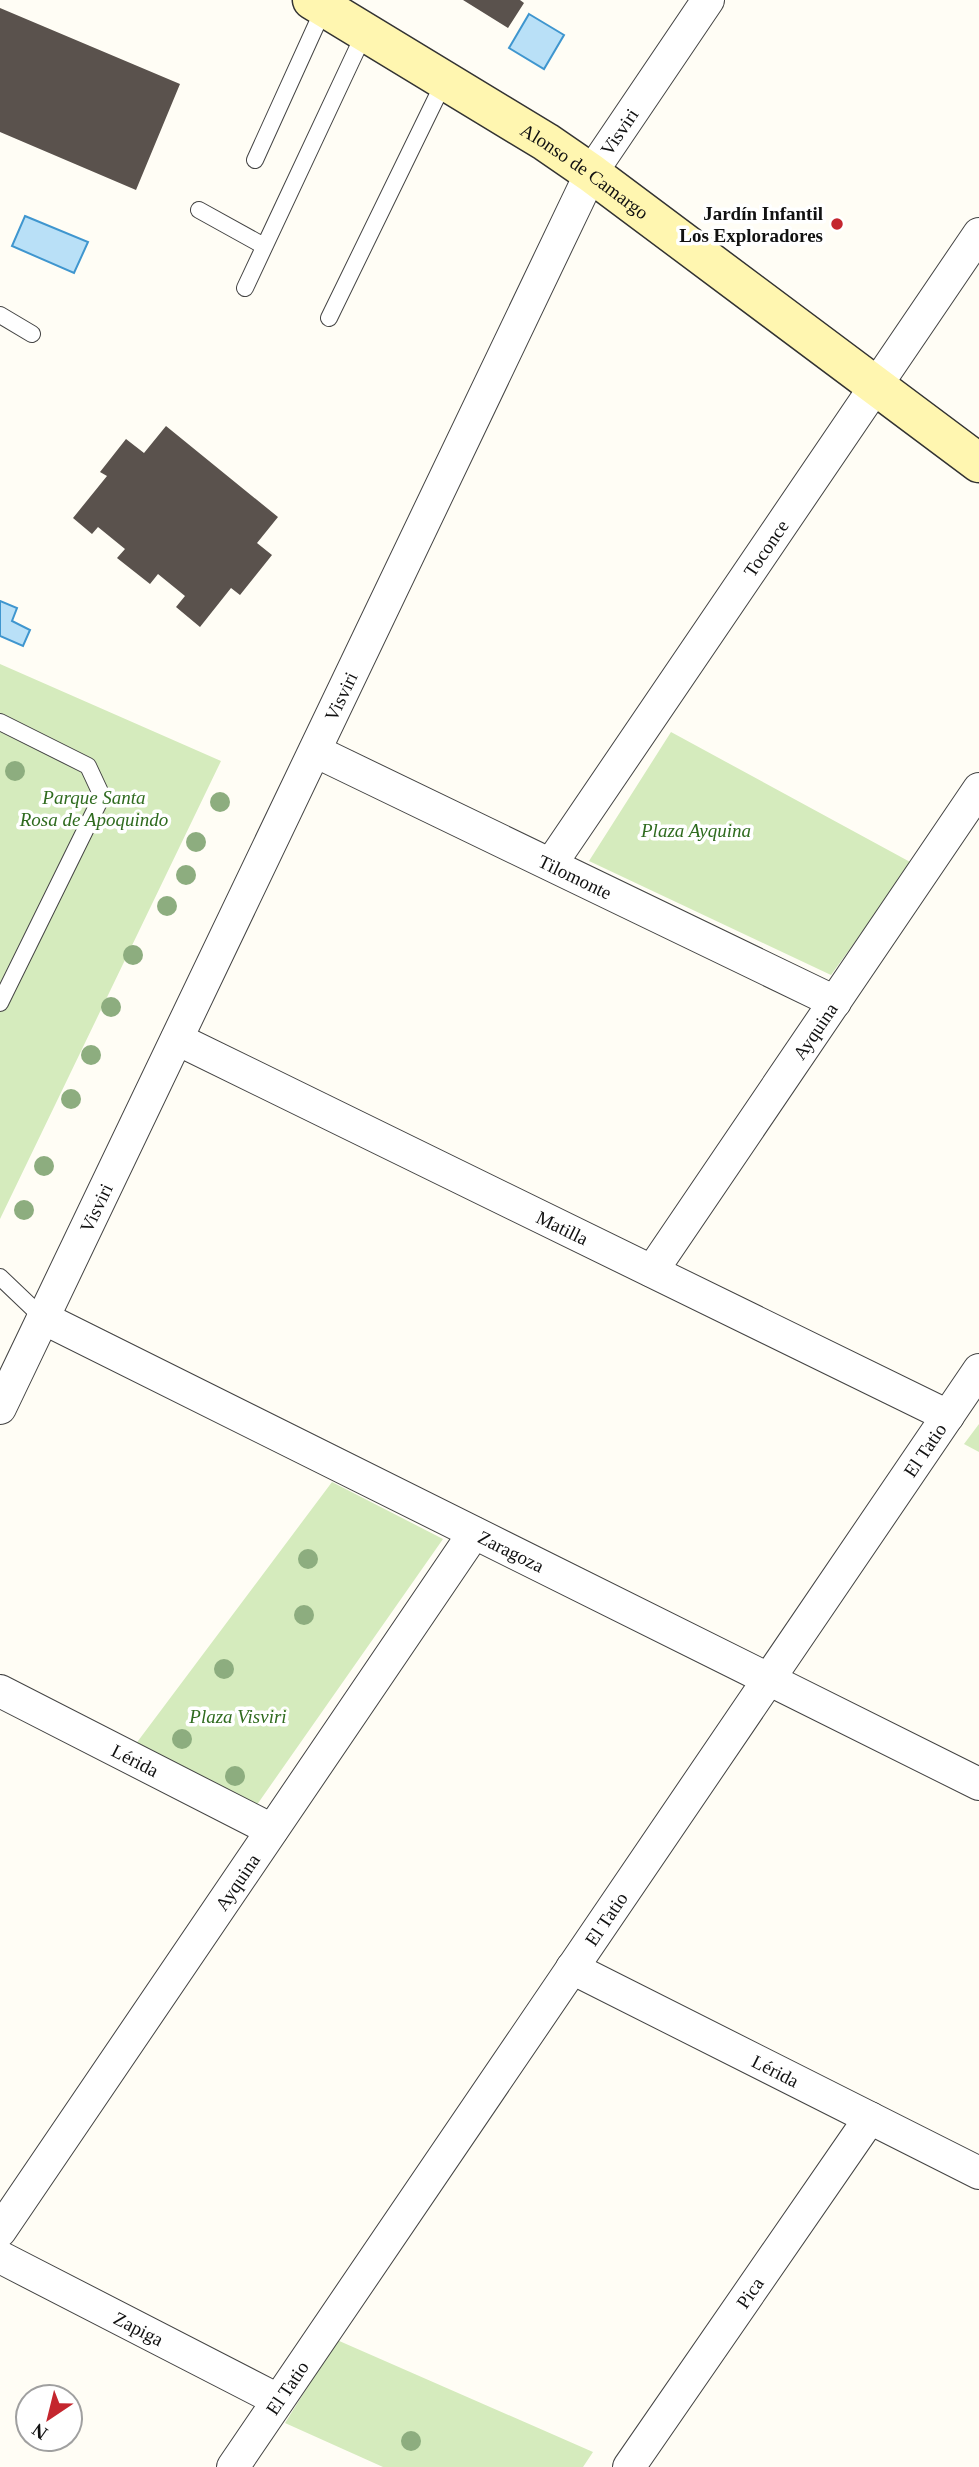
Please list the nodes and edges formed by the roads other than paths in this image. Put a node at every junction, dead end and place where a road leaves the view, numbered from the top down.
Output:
1 (708, 0) edge
2 (338, 13) edge
3 (445, 80) junction
4 (255, 160) dead end
5 (592, 173) junction
6 (198, 211) dead end
7 (979, 234) edge
8 (264, 246) junction
9 (244, 288) dead end
10 (0, 315) edge
11 (329, 318) dead end
12 (32, 334) dead end
13 (876, 386) junction
14 (979, 463) edge
15 (0, 722) edge
16 (315, 751) junction
17 (979, 789) edge
18 (551, 864) junction
19 (835, 1002) junction
20 (0, 1003) edge
21 (177, 1039) junction
22 (652, 1271) junction
23 (0, 1277) edge
24 (43, 1318) junction
25 (979, 1370) edge
26 (0, 1408) edge
27 (947, 1416) junction
28 (474, 1533) junction
29 (768, 1679) junction
30 (0, 1692) edge
31 (979, 1784) edge
32 (272, 1830) junction
33 (572, 1968) junction
34 (870, 2118) junction
35 (979, 2173) edge
36 (0, 2231) edge
37 (0, 2258) edge
38 (278, 2400) junction
39 (233, 2467) edge
40 (629, 2467) edge

1 - 5 street, Visviri
2 - 3 street, Alonso de Camargo
2 - 4 lane
2 - 8 lane
3 - 5 street, Alonso de Camargo
3 - 11 lane
5 - 13 street, Alonso de Camargo
5 - 16 street, Visviri
6 - 8 lane
7 - 13 street, Toconce
8 - 9 lane
10 - 12 lane
13 - 14 street, Alonso de Camargo
13 - 18 street, Toconce
15 - 20 lane
16 - 18 street, Tilomonte
16 - 21 street, Visviri
17 - 19 street, Ayquina
18 - 19 street, Tilomonte
19 - 22 street, Ayquina
21 - 22 street, Matilla
21 - 24 street, Visviri
22 - 27 street, Matilla
23 - 24 lane
24 - 26 street, Visviri
24 - 28 street, Zaragoza
25 - 27 street, El Tatio
27 - 29 street, El Tatio
28 - 29 street, Zaragoza
28 - 32 street, Ayquina
29 - 31 street, Zaragoza
29 - 33 street, El Tatio
30 - 32 street, Lérida
32 - 36 street, Ayquina
33 - 34 street, Lérida
33 - 38 street, El Tatio
34 - 35 street, Lérida
34 - 40 street, Pica
37 - 38 street, Zapiga
38 - 39 street, El Tatio

